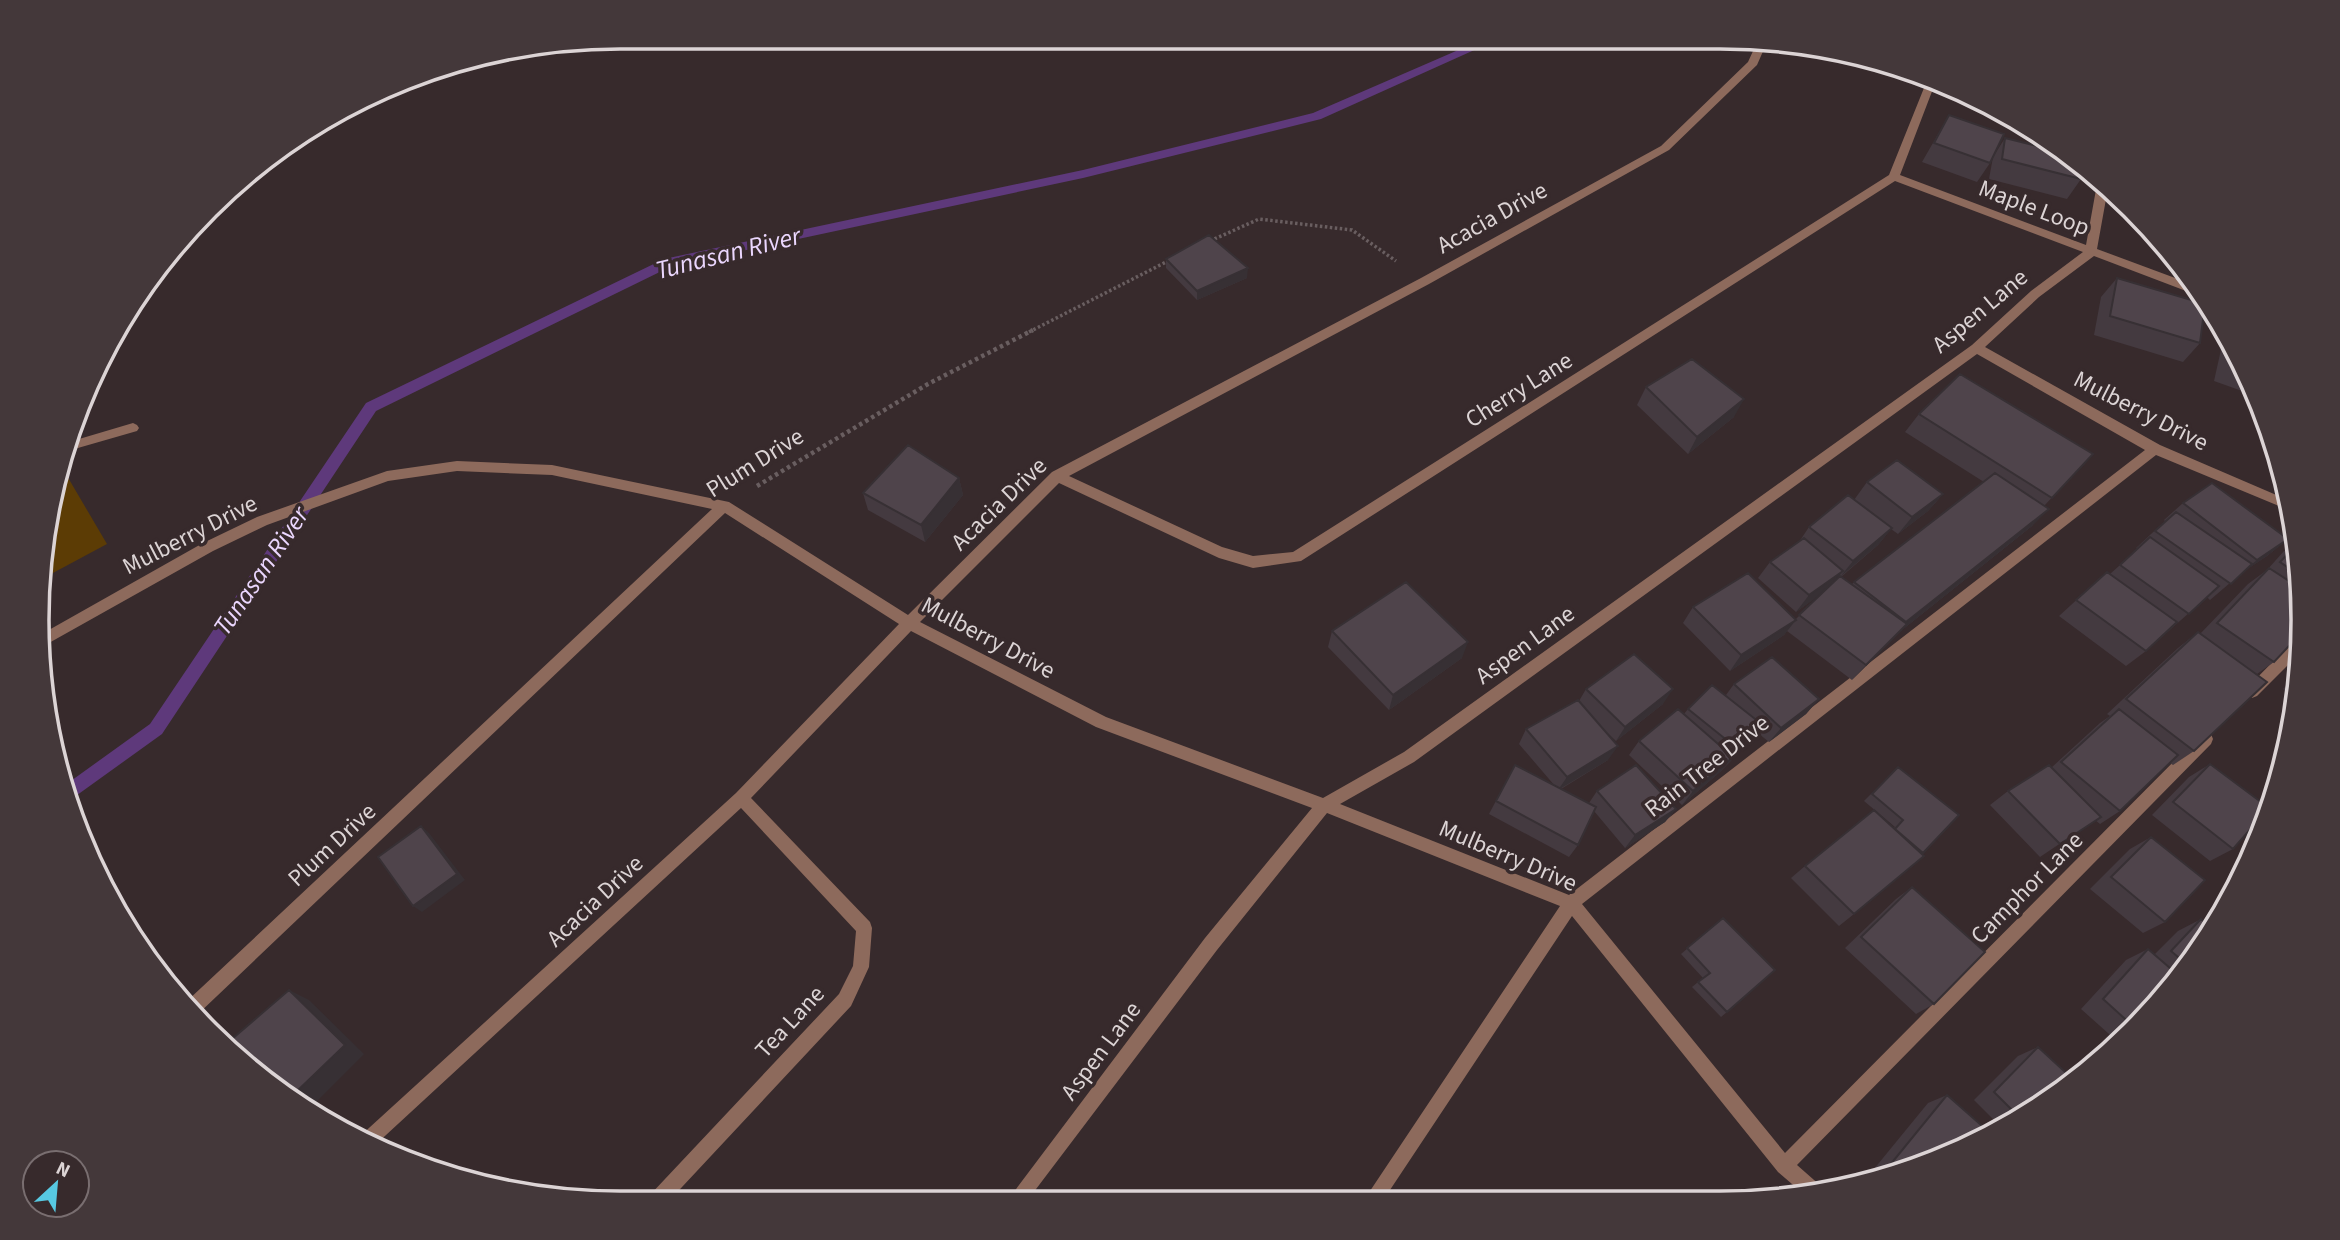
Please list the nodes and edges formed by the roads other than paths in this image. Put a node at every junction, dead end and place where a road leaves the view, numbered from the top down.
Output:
1 (1758, 50) edge
2 (1928, 88) edge
3 (1894, 177) junction
4 (2102, 196) edge
5 (2090, 253) junction
6 (2183, 286) edge
7 (1976, 348) junction
8 (133, 428) dead end
9 (76, 445) edge
10 (2155, 449) junction
11 (1057, 476) junction
12 (2278, 501) edge
13 (724, 506) junction
14 (909, 623) junction
15 (49, 637) edge
16 (2290, 653) edge
17 (2243, 701) edge
18 (2214, 731) edge
19 (741, 798) junction
20 (1324, 805) junction
21 (1571, 903) junction
22 (197, 1003) edge
23 (374, 1135) edge
24 (1784, 1166) junction
25 (1806, 1184) edge
26 (665, 1191) edge
27 (1024, 1191) edge
28 (1378, 1191) edge

1 - 11 street, Acacia Drive
2 - 3 street
3 - 5 street, Maple Loop
3 - 11 street, Cherry Lane
4 - 5 street
5 - 6 street, Maple Loop
5 - 7 street, Aspen Lane
7 - 10 street, Mulberry Drive
7 - 20 street, Aspen Lane
8 - 9 street
10 - 12 street, Mulberry Drive
10 - 21 street, Rain Tree Drive
11 - 14 street, Acacia Drive
13 - 14 street, Mulberry Drive
13 - 15 street, Mulberry Drive
13 - 22 street, Plum Drive
14 - 19 street, Acacia Drive
14 - 20 street, Mulberry Drive
16 - 17 street
18 - 24 street, Camphor Lane
19 - 23 street, Acacia Drive
19 - 26 street, Tea Lane
20 - 21 street, Mulberry Drive
20 - 27 street, Aspen Lane
21 - 24 street, Mulberry Drive
21 - 28 street, Rain Tree Drive
24 - 25 street, Mulberry Drive

